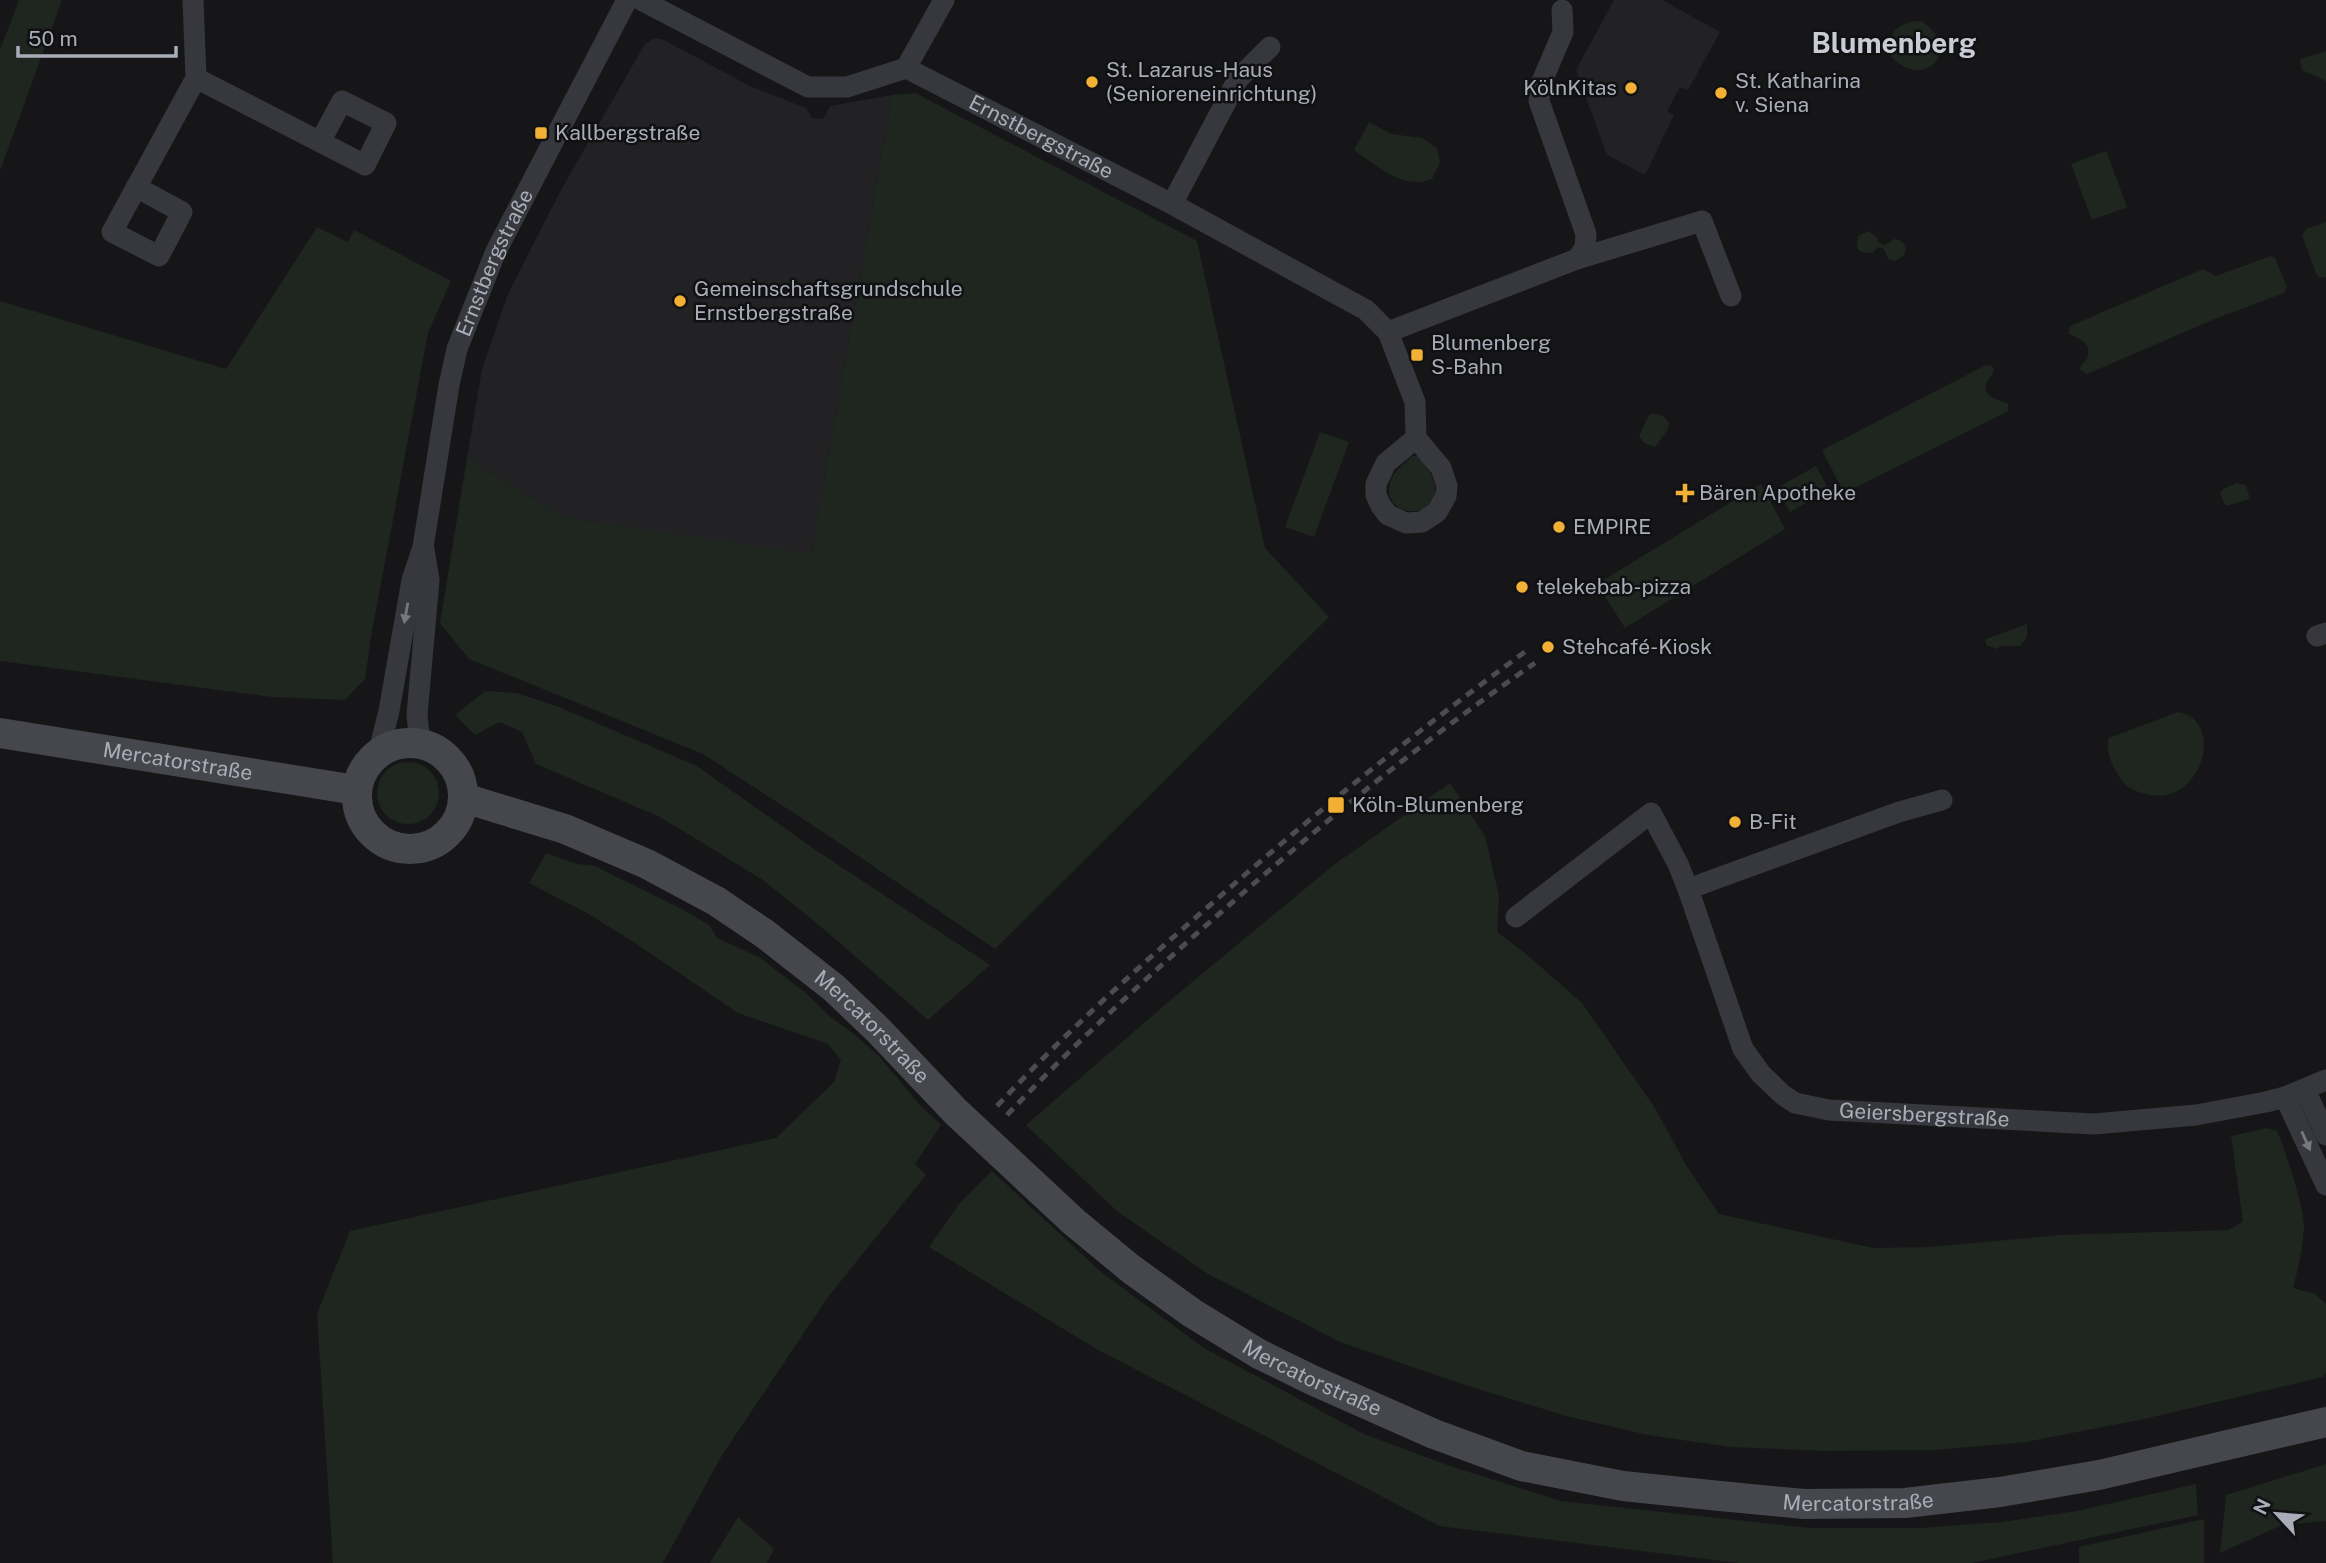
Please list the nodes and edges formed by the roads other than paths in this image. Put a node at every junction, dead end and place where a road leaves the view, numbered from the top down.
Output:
1 (193, 0) edge
2 (627, 0) edge
3 (641, 0) edge
4 (944, 0) edge
5 (1562, 10) dead end
6 (1270, 47) dead end
7 (906, 68) junction
8 (196, 78) junction
9 (320, 142) dead end
10 (136, 187) dead end
11 (1172, 204) junction
12 (1577, 260) junction
13 (1731, 296) dead end
14 (1388, 332) junction
15 (1416, 438) dead end
16 (424, 547) junction
17 (0, 733) edge
18 (420, 743) junction
19 (379, 751) junction
20 (356, 790) junction
21 (464, 798) junction
22 (1942, 800) dead end
23 (1688, 889) junction
24 (1516, 917) dead end
25 (2326, 1080) edge
26 (2295, 1094) junction
27 (2326, 1135) edge
28 (2326, 1185) edge
29 (2326, 1422) edge

1 - 8 street
2 - 16 street, Ernstbergstraße
3 - 7 street
4 - 7 street
5 - 12 street
6 - 11 street
7 - 11 street, Ernstbergstraße
8 - 9 street
8 - 10 street
11 - 14 street, Ernstbergstraße
12 - 13 street
12 - 14 street
14 - 15 street, Ernstbergstraße
16 - 18 street, Ernstbergstraße
16 -> 19 street, Ernstbergstraße
17 - 20 main road, Mercatorstraße
18 - 19 main road
18 - 21 main road
19 - 20 main road
20 - 21 main road
21 - 29 main road, Mercatorstraße
22 - 23 street
23 - 24 street, Geiersbergstraße
23 - 26 street, Geiersbergstraße
25 - 26 street, Geiersbergstraße
26 - 27 street
26 -> 28 street

